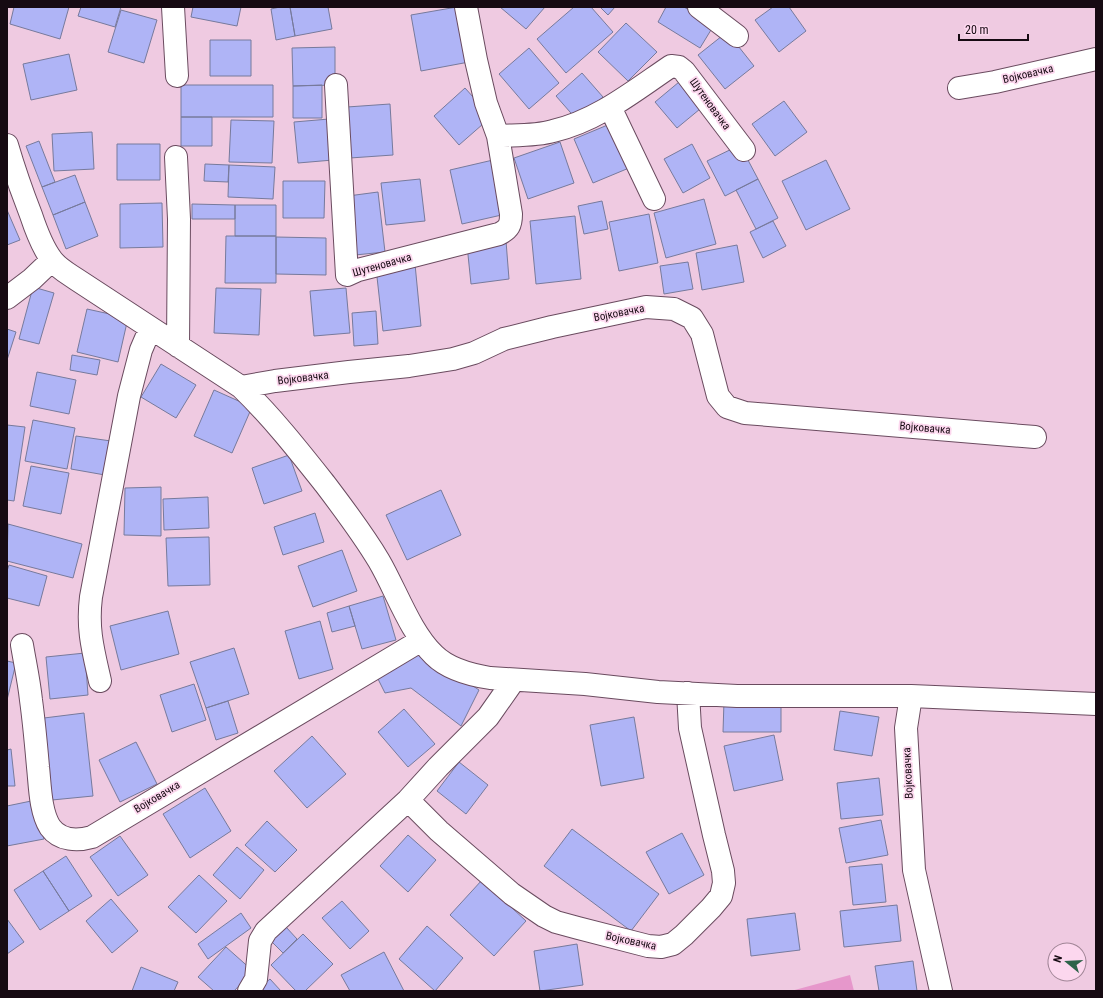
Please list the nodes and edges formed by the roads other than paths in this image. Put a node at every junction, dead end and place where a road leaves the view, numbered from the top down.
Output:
1 (173, 7) edge
2 (466, 7) edge
3 (699, 7) edge
4 (736, 36) dead end
5 (1096, 59) edge
6 (177, 76) dead end
7 (336, 85) dead end
8 (959, 88) dead end
9 (610, 107) junction
10 (498, 136) junction
11 (7, 145) edge
12 (744, 150) dead end
13 (176, 157) dead end
14 (13, 184) edge
15 (654, 199) dead end
16 (52, 260) junction
17 (7, 298) edge
18 (150, 329) junction
19 (178, 346) junction
20 (241, 387) junction
21 (1035, 437) dead end
22 (420, 641) junction
23 (22, 645) dead end
24 (514, 680) junction
25 (100, 681) dead end
26 (688, 693) junction
27 (911, 696) junction
28 (1096, 704) edge
29 (408, 800) junction
30 (249, 991) edge
31 (941, 991) edge

1 - 6 street
2 - 10 street, Шутеновачка
3 - 4 street
5 - 8 street, Војковачка
7 - 10 street, Шутеновачка
9 - 10 street, Шутеновачка
9 - 12 street, Шутеновачка
9 - 15 street
11 - 14 street
13 - 19 street
14 - 16 street
16 - 17 street
16 - 18 street
18 - 19 street
18 - 25 street
19 - 20 street
20 - 21 street, Војковачка
20 - 22 street
22 - 23 street, Војковачка
22 - 24 street
24 - 26 street
24 - 29 street
26 - 27 street
26 - 29 street, Војковачка
27 - 28 street
27 - 31 street, Војковачка
29 - 30 street

